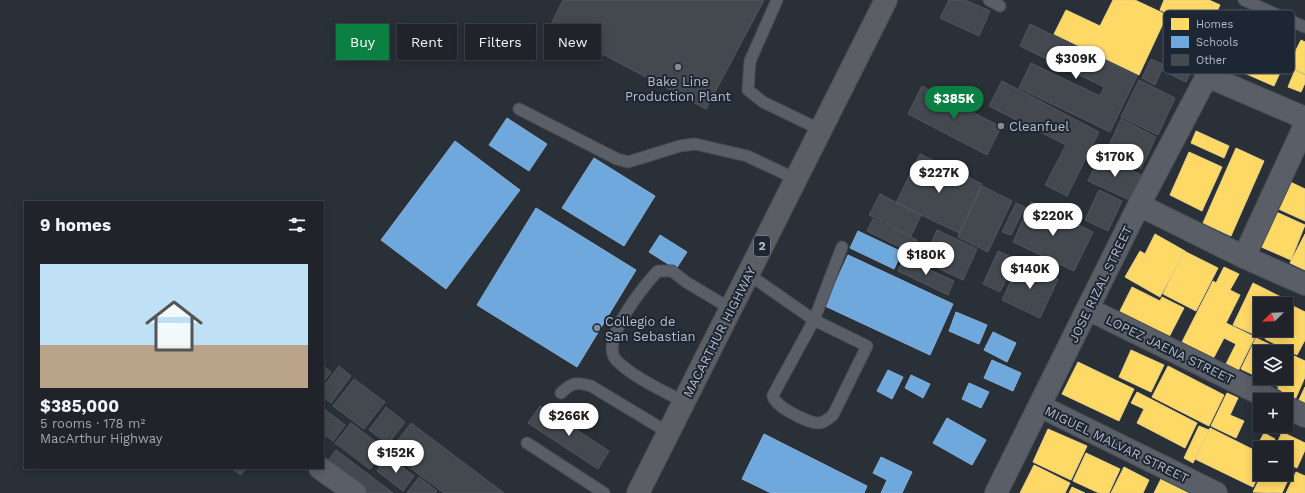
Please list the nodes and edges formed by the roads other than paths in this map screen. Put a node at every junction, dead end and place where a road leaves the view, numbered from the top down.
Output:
1 (777, 0) edge
2 (886, 0) edge
3 (989, 0) edge
4 (1244, 0) edge
5 (1000, 6) dead end
6 (1267, 10) edge
7 (1295, 23) edge
8 (1305, 27) edge
9 (519, 109) dead end
10 (1305, 118) edge
11 (1305, 125) edge
12 (821, 130) junction
13 (796, 179) junction
14 (1139, 205) junction
15 (842, 248) dead end
16 (1244, 257) junction
17 (748, 274) junction
18 (1305, 284) edge
19 (731, 308) junction
20 (1088, 309) junction
21 (814, 320) junction
22 (561, 393) dead end
23 (1259, 393) edge
24 (684, 402) junction
25 (1040, 406) junction
26 (1293, 410) edge
27 (1305, 416) edge
28 (669, 433) junction
29 (527, 443) dead end
30 (321, 469) edge
31 (997, 492) edge
32 (355, 493) edge
33 (604, 493) edge
34 (638, 493) edge
35 (1216, 493) edge

1 - 12 lane
2 - 12 highway, MACARTHUR HIGHWAY / 2
3 - 5 lane
4 - 6 lane
7 - 8 lane
9 - 13 lane
10 - 14 street, JOSE RIZAL STREET
11 - 16 street
12 - 13 highway, MACARTHUR HIGHWAY / 2
13 - 17 highway, MACARTHUR HIGHWAY / 2
14 - 16 street
14 - 20 street, JOSE RIZAL STREET
15 - 21 lane
16 - 18 street
17 - 19 highway, MACARTHUR HIGHWAY / 2
17 - 21 lane
19 - 24 highway, MACARTHUR HIGHWAY / 2
19 - 24 lane
20 - 23 street, LOPEZ JAENA STREET
20 - 25 street, JOSE RIZAL STREET
21 - 21 lane
22 - 28 lane
24 - 28 highway, MACARTHUR HIGHWAY / 2
25 - 31 street, JOSE RIZAL STREET
25 - 35 street, MIGUEL MALVAR STREET
26 - 27 street
28 - 34 highway, MACARTHUR HIGHWAY / 2
29 - 33 lane
30 - 32 street

